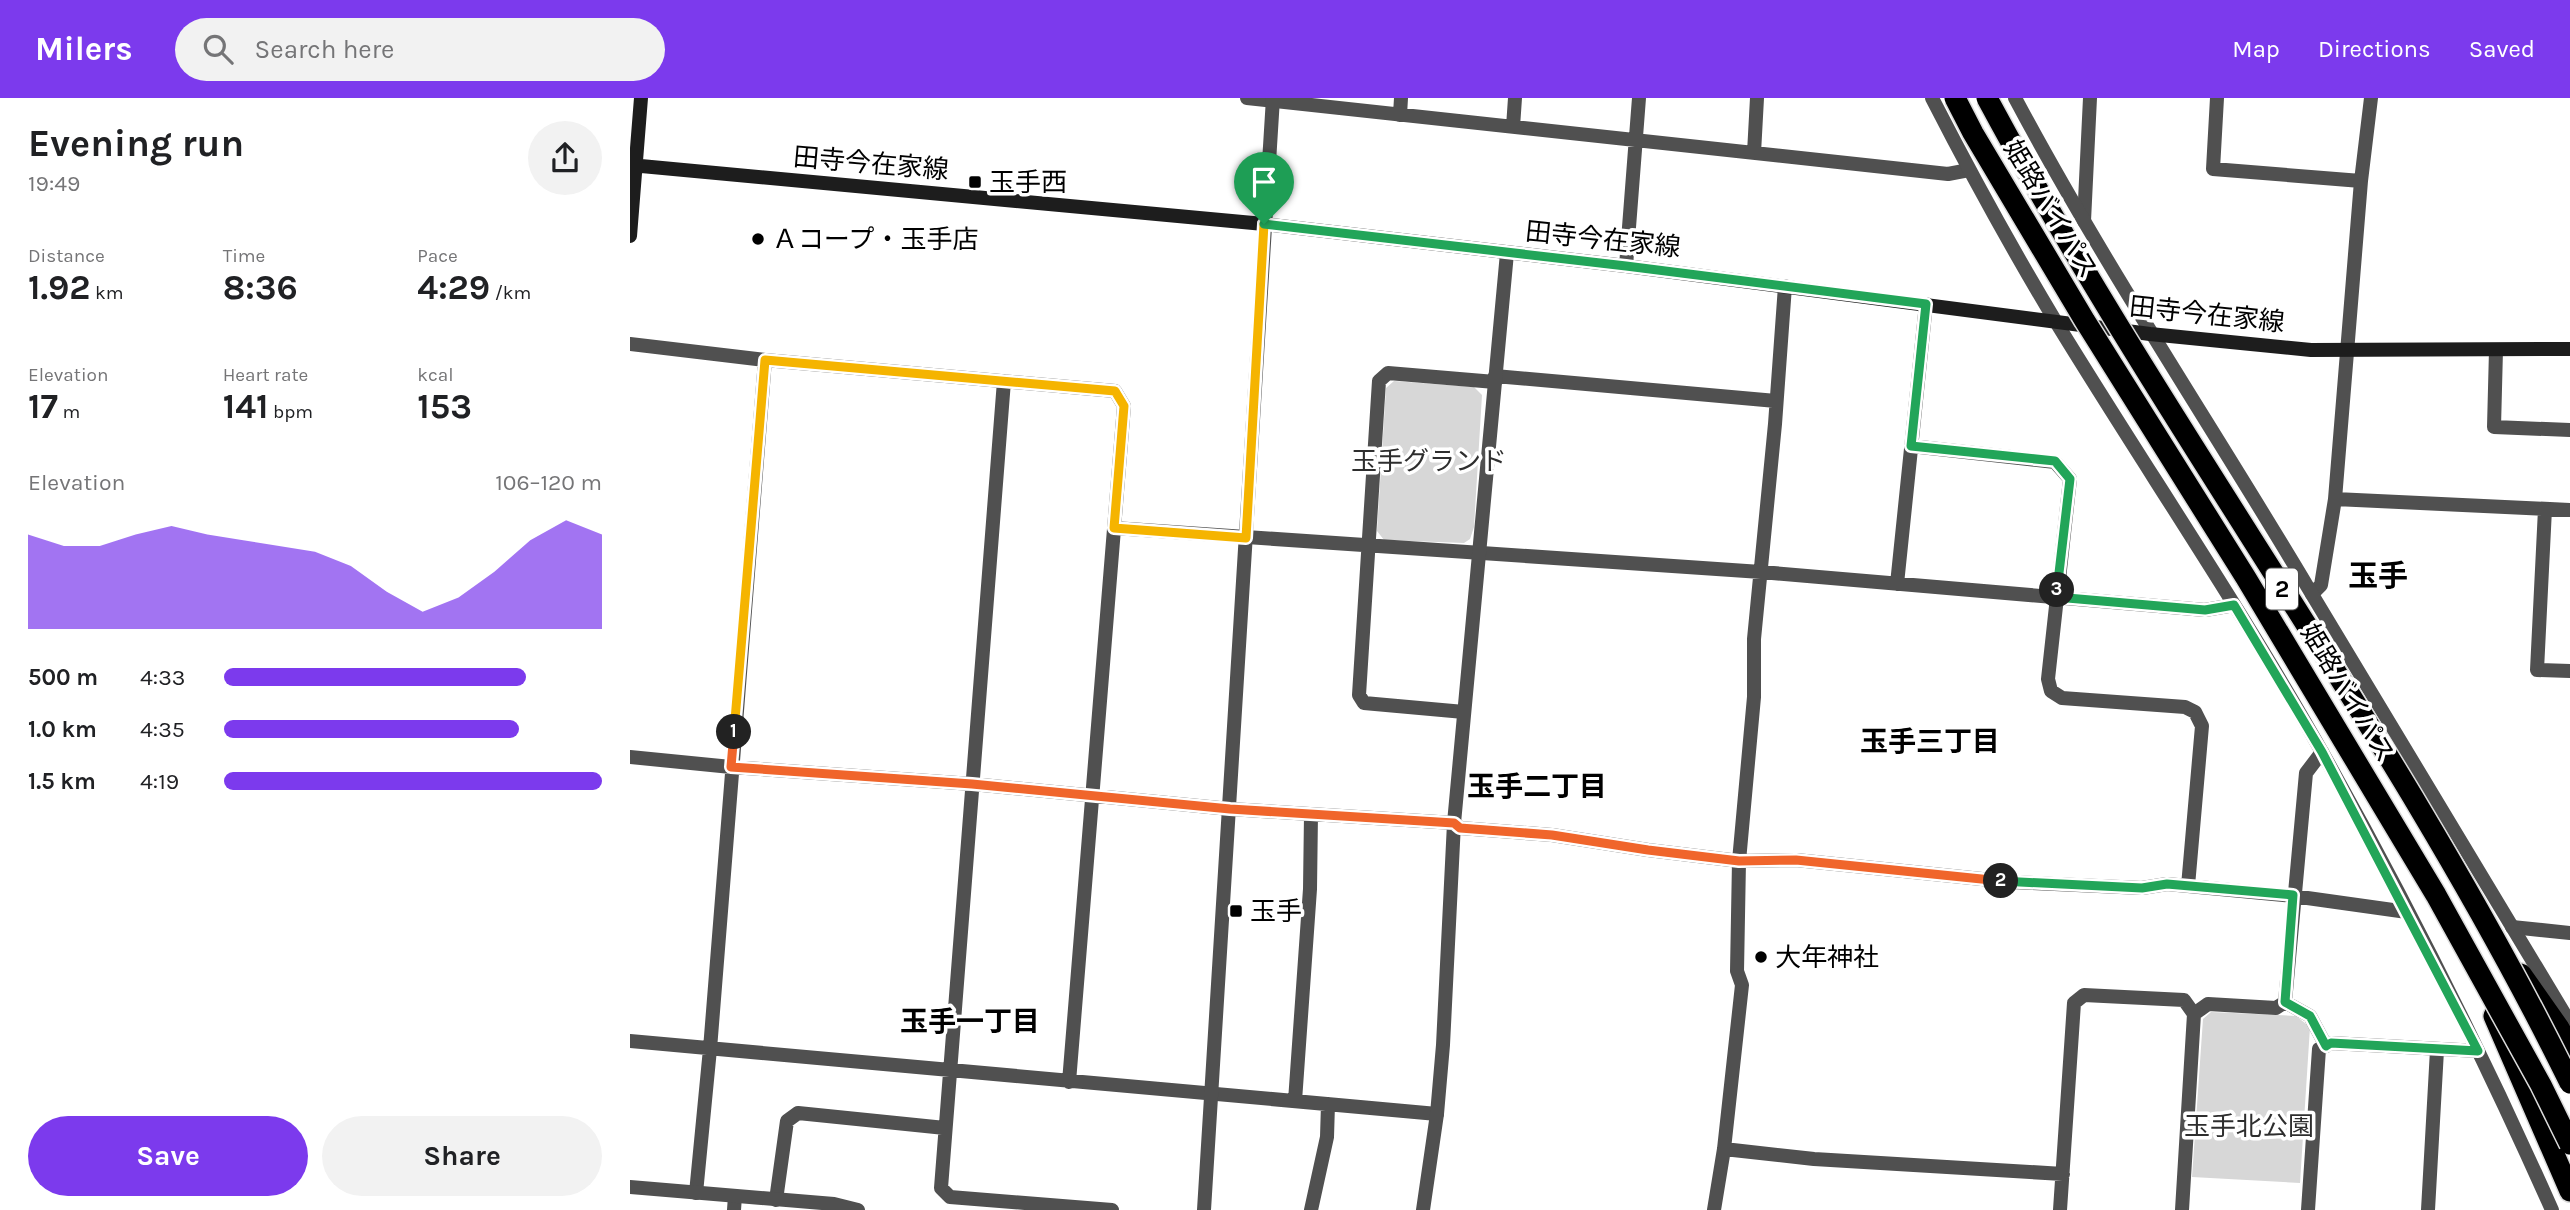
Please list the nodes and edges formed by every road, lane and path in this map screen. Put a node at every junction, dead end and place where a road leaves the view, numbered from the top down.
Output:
1 (641, 98) edge
2 (1247, 98) edge
3 (1401, 98) edge
4 (1515, 98) edge
5 (1639, 98) edge
6 (1758, 98) edge
7 (1932, 98) edge
8 (1955, 98) edge
9 (1987, 98) edge
10 (2015, 98) edge
11 (2090, 98) edge
12 (2217, 98) edge
13 (2371, 98) edge
14 (1273, 99) edge
15 (1400, 115) junction
16 (1513, 127) junction
17 (1636, 141) junction
18 (1754, 153) junction
19 (633, 165) edge
20 (1969, 170) junction
21 (2361, 181) junction
22 (2084, 221) junction
23 (1264, 224) junction
24 (630, 236) edge
25 (1507, 253) junction
26 (1626, 266) junction
27 (1785, 286) junction
28 (1926, 304) junction
29 (2055, 320) junction
30 (2150, 334) junction
31 (630, 344) edge
32 (2570, 349) edge
33 (2496, 350) junction
34 (2346, 351) junction
35 (765, 360) junction
36 (1495, 379) junction
37 (1004, 381) junction
38 (1776, 401) junction
39 (2570, 430) edge
40 (1911, 446) junction
41 (2335, 499) junction
42 (2545, 509) junction
43 (2570, 510) edge
44 (1114, 528) junction
45 (1246, 538) junction
46 (1368, 546) junction
47 (1479, 553) junction
48 (1761, 572) junction
49 (1897, 584) junction
50 (2312, 594) junction
51 (2056, 597) junction
52 (2234, 605) junction
53 (2570, 671) edge
54 (1464, 712) junction
55 (2322, 752) junction
56 (630, 757) edge
57 (731, 767) junction
58 (972, 784) junction
59 (1093, 797) junction
60 (1230, 809) junction
61 (1311, 814) junction
62 (1454, 823) junction
63 (1739, 861) junction
64 (2188, 886) junction
65 (2293, 895) junction
66 (2407, 912) junction
67 (2484, 921) junction
68 (2512, 926) junction
69 (2570, 933) edge
70 (2460, 935) junction
71 (2285, 1002) junction
72 (2194, 1014) junction
73 (2570, 1023) edge
74 (630, 1041) edge
75 (2326, 1046) junction
76 (710, 1049) junction
77 (2570, 1049) edge
78 (2437, 1050) junction
79 (2478, 1051) junction
80 (950, 1070) junction
81 (1069, 1082) junction
82 (2570, 1083) edge
83 (1213, 1093) junction
84 (1295, 1101) junction
85 (1328, 1104) junction
86 (1437, 1114) junction
87 (945, 1128) junction
88 (2570, 1144) edge
89 (1724, 1149) junction
90 (2063, 1174) junction
91 (630, 1187) edge
92 (2570, 1191) edge
93 (696, 1193) junction
94 (776, 1200) junction
95 (735, 1203) edge
96 (834, 1207) edge
97 (858, 1210) edge
98 (1112, 1210) edge
99 (1204, 1210) edge
100 (1311, 1210) edge
101 (1423, 1210) edge
102 (1714, 1210) edge
103 (2060, 1210) edge
104 (2182, 1210) edge
105 (2308, 1210) edge
106 (2428, 1210) edge
107 (2552, 1210) edge

1 - 19 main road
2 - 14 street
3 - 15 street
4 - 16 street
5 - 17 street
6 - 18 street
7 - 20 street
8 - 70 highway, 姫路バイパス / 2, bridge
9 - 67 highway, 姫路バイパス / 2, bridge
10 - 22 street
11 - 22 street
12 - 21 street
13 - 21 street
14 - 15 street
14 - 23 street
15 - 16 street
16 - 17 street
17 - 18 street
17 - 26 street
18 - 20 street
19 - 23 main road, 田寺今在家線
19 - 24 main road
20 - 29 street
21 - 34 street
22 - 30 street
23 - 25 main road, 田寺今在家線
23 - 45 street
25 - 26 main road, 田寺今在家線
25 - 36 street
26 - 27 main road, 田寺今在家線
27 - 28 main road, 田寺今在家線
27 - 38 street
28 - 29 main road, 田寺今在家線
28 - 40 street
29 - 30 main road, 田寺今在家線
29 - 52 street
30 - 34 main road, 田寺今在家線
30 - 50 street
31 - 35 street
32 - 33 main road, 田寺今在家線
33 - 34 main road, 田寺今在家線
33 - 39 street
34 - 41 street
35 - 37 street
35 - 57 street
36 - 38 street
36 - 46 street
36 - 47 street
37 - 44 street
37 - 58 street
38 - 48 street
40 - 49 street
40 - 51 street
41 - 42 street
41 - 50 street
42 - 43 street
42 - 53 street
44 - 45 street
44 - 59 street
45 - 46 street
45 - 60 street
46 - 47 street
46 - 54 street
47 - 48 street
47 - 54 street
48 - 49 street
48 - 63 street
49 - 51 street
50 - 68 street
51 - 52 street
51 - 64 street
52 - 55 street
54 - 62 street
55 - 65 street
55 - 66 street
56 - 57 street
57 - 58 street
57 - 76 street
58 - 59 street
58 - 80 street
59 - 60 street
59 - 81 street
60 - 61 street
60 - 83 street
61 - 62 street
61 - 84 street
62 - 63 street
62 - 86 street
63 - 64 street
63 - 89 street
64 - 65 street
65 - 66 street
65 - 71 street
66 - 79 street
67 - 77 highway, bridge
67 - 82 highway, 姫路バイパス / 2, bridge
68 - 69 street
68 - 73 street
70 - 88 highway, 姫路バイパス / 2, bridge
70 - 92 highway, bridge
71 - 72 street
71 - 75 street
72 - 90 street
72 - 104 street
74 - 76 street
75 - 78 street
75 - 105 street
76 - 80 street
76 - 93 street
78 - 79 street
78 - 106 street
79 - 107 street
80 - 81 street
80 - 87 street
81 - 83 street
83 - 84 street
83 - 99 street
84 - 85 street
85 - 86 street
85 - 100 street
86 - 101 street
87 - 94 street
87 - 98 street
89 - 90 street
89 - 102 street
90 - 103 street
91 - 93 street
93 - 95 street
94 - 95 street
94 - 96 street
96 - 97 street

